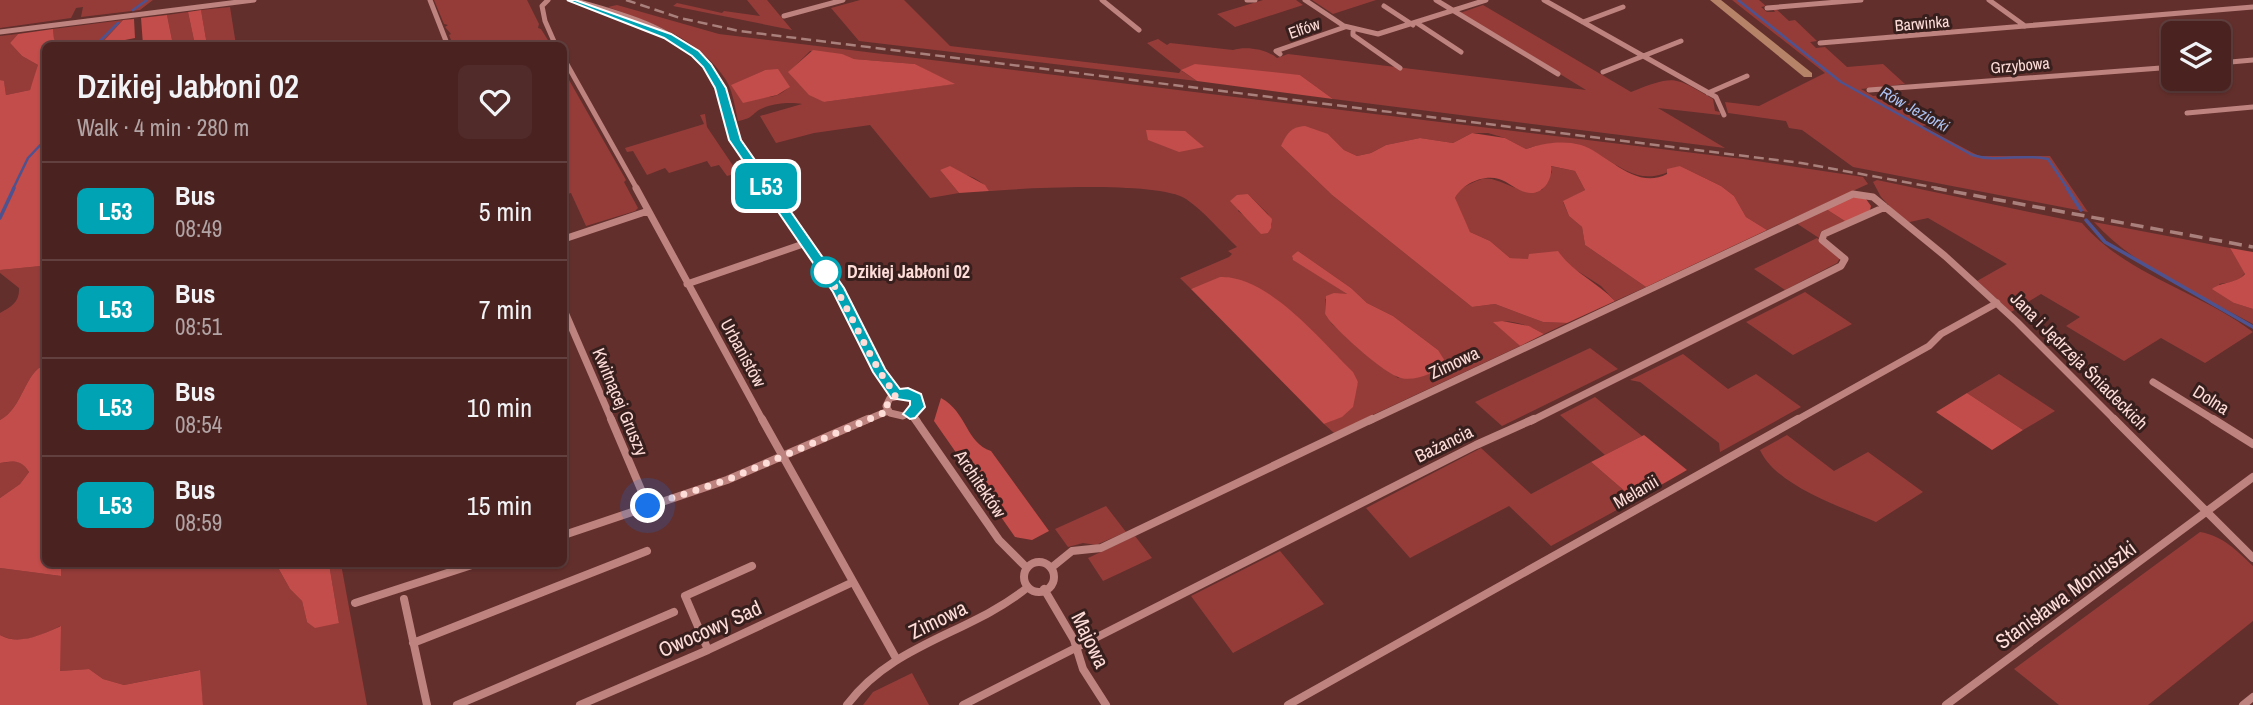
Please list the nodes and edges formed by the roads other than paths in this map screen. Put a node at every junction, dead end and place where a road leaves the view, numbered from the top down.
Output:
1 (254, 0) edge
2 (430, 0) edge
3 (548, 0) edge
4 (572, 0) edge
5 (813, 0) edge
6 (843, 0) edge
7 (1102, 0) edge
8 (1247, 0) edge
9 (1255, 0) edge
10 (1305, 0) edge
11 (1436, 0) edge
12 (1486, 0) edge
13 (1544, 0) edge
14 (1715, 0) edge
15 (1861, 0) edge
16 (1989, 0) edge
17 (819, 6) junction
18 (1384, 6) dead end
19 (1623, 7) dead end
20 (2253, 7) edge
21 (1767, 8) dead end
22 (1453, 10) junction
23 (784, 16) dead end
24 (1583, 22) junction
25 (1415, 24) junction
26 (2025, 26) junction
27 (1345, 27) junction
28 (1139, 30) dead end
29 (1353, 31) junction
30 (0, 32) edge
31 (1681, 41) dead end
32 (446, 42) edge
33 (554, 42) edge
34 (1820, 44) dead end
35 (1461, 52) dead end
36 (1280, 54) dead end
37 (1643, 56) junction
38 (2253, 60) edge
39 (2231, 62) edge
40 (567, 64) edge
41 (1400, 68) dead end
42 (2161, 68) edge
43 (1603, 72) dead end
44 (1558, 74) dead end
45 (1808, 75) dead end
46 (1747, 76) dead end
47 (1869, 90) dead end
48 (1708, 93) junction
49 (2253, 107) edge
50 (2187, 113) dead end
51 (1724, 115) dead end
52 (1873, 197) joint
53 (1885, 207) junction
54 (648, 211) junction
55 (567, 238) edge
56 (806, 243) junction
57 (687, 284) junction
58 (1997, 303) junction
59 (567, 317) edge
60 (2152, 382) dead end
61 (896, 395) junction
62 (888, 411) junction
63 (910, 414) junction
64 (2253, 444) edge
65 (783, 457) junction
66 (2253, 477) edge
67 (648, 506) junction
68 (2207, 512) junction
69 (567, 534) edge
70 (647, 551) dead end
71 (2253, 558) edge
72 (752, 566) dead end
73 (466, 567) edge
74 (1027, 568) junction
75 (1051, 568) junction
76 (853, 582) junction
77 (1028, 587) junction
78 (1044, 589) junction
79 (404, 599) dead end
80 (355, 603) dead end
81 (674, 612) dead end
82 (413, 643) junction
83 (1078, 649) junction
84 (708, 650) junction
85 (897, 660) junction
86 (2253, 696) edge
87 (428, 705) edge
88 (457, 705) edge
89 (580, 705) edge
90 (847, 705) edge
91 (963, 705) edge
92 (1106, 705) edge
93 (1288, 705) edge
94 (1946, 705) edge
95 (2243, 705) edge

1 - 30 street
2 - 32 street
3 - 33 street
4 - 56 street
5 - 17 street
6 - 17 street
7 - 28 street
8 - 9 street
10 - 27 street
11 - 22 street
12 - 22 street
13 - 24 street
14 - 45 street
15 - 21 street
16 - 26 street
17 - 23 street
18 - 25 street
19 - 24 street
20 - 26 street, Barwinka
22 - 25 street
22 - 44 street
24 - 37 street
25 - 29 street
25 - 35 street
26 - 34 street, Barwinka
27 - 29 street
27 - 36 street, Elfów
29 - 41 street
31 - 37 street
37 - 43 street
37 - 48 street
38 - 39 street
40 - 54 street, Urbanistów
42 - 47 street, Grzybowa
46 - 48 street
48 - 51 street
49 - 50 street
52 - 53 street, Jana i Jędrzeja Śniadeckich
52 - 75 street, Zimowa
53 - 58 street, Jana i Jędrzeja Śniadeckich
53 - 83 street, Bażancia
54 - 55 street
54 - 57 street, Urbanistów
56 - 57 street
56 - 61 street
57 - 65 street, Urbanistów
58 - 68 street, Jana i Jędrzeja Śniadeckich
58 - 93 street, Melanii
59 - 67 street, Kwitnącej Gruszy
60 - 64 street, Dolna
61 - 62 street
61 - 63 street
62 - 63 street
62 - 65 street
63 - 74 street, Architektów
65 - 67 street
65 - 76 street, Urbanistów
66 - 68 street
67 - 69 street
68 - 71 street, Jana i Jędrzeja Śniadeckich
68 - 94 street, Stanisława Moniuszki
70 - 82 street
72 - 84 street
73 - 80 street
74 - 75 street
74 - 77 street
75 - 78 street
76 - 84 street, Owocowy Sad
76 - 85 street, Urbanistów
77 - 78 street
77 - 85 street, Zimowa
78 - 83 street, Majowa
79 - 82 street
81 - 88 street
82 - 87 street
83 - 91 street, Bażancia
83 - 92 street, Majowa
84 - 89 street, Owocowy Sad
85 - 90 street, Zimowa
86 - 95 street

